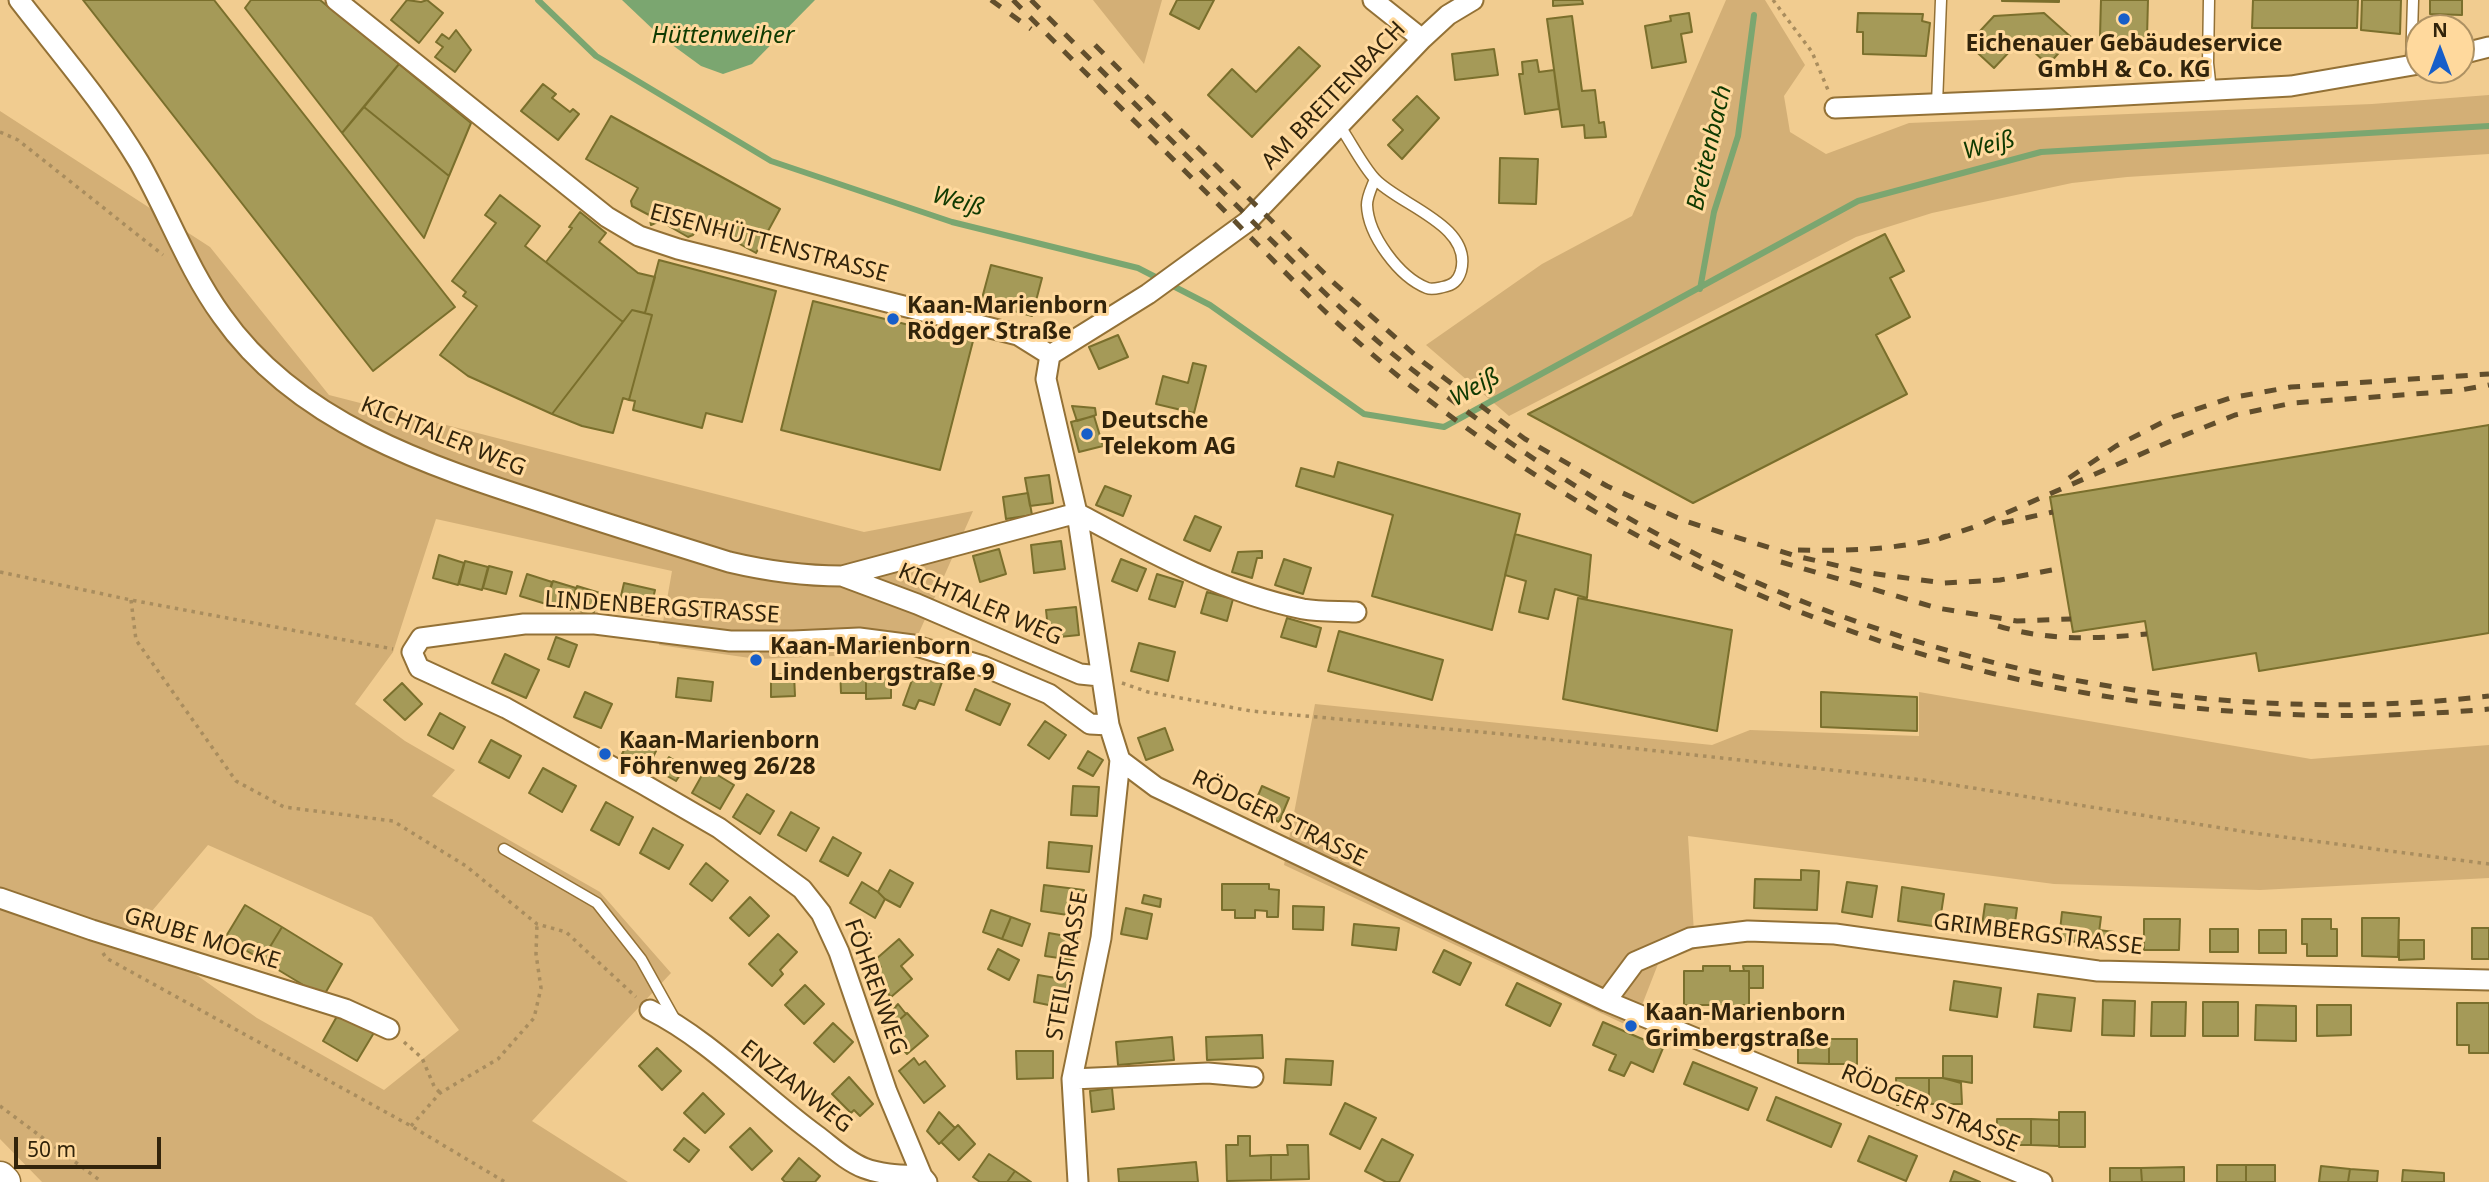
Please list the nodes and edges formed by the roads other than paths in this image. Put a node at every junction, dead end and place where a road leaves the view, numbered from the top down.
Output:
1 (19, 0) edge
2 (336, 0) edge
3 (1373, 0) edge
4 (1473, 0) edge
5 (1941, 0) edge
6 (2209, 0) edge
7 (1422, 39) junction
8 (2405, 67) edge
9 (2211, 91) junction
10 (1937, 104) junction
11 (1835, 108) road end
12 (1339, 125) junction
13 (1375, 180) junction
14 (1050, 355) junction
15 (1077, 513) junction
16 (842, 576) junction
17 (1356, 612) dead end
18 (412, 652) joint
19 (1100, 676) junction
20 (1108, 725) junction
21 (1120, 760) junction
22 (504, 849) dead end
23 (0, 898) edge
24 (2489, 980) edge
25 (1606, 1001) junction
26 (650, 1010) road end
27 (677, 1023) junction
28 (389, 1029) road end
29 (1253, 1077) dead end
30 (1072, 1079) junction
31 (0, 1178) edge
32 (925, 1179) edge
33 (4, 1182) edge
34 (1078, 1182) edge
35 (2042, 1182) edge

1 - 16 street, KICHTALER WEG
2 - 14 street, EISENHÜTTENSTRASSE
3 - 7 street
4 - 7 street, AM BREITENBACH
5 - 10 lane
6 - 9 lane
7 - 12 street, AM BREITENBACH
8 - 9 street
9 - 10 street
10 - 11 street
12 - 13 lane
12 - 14 street, AM BREITENBACH
13 - 13 lane
14 - 15 street
15 - 16 street, KICHTALER WEG
15 - 17 street
15 - 19 street
16 - 19 street, KICHTALER WEG
18 - 20 street, LINDENBERGSTRASSE
18 - 32 street, FÖHRENWEG
19 - 20 street
20 - 21 street
21 - 25 street, RÖDGER STRASSE
21 - 30 street, STEILSTRASSE
22 - 27 lane
23 - 28 street, GRUBE MOCKE
24 - 25 street, GRIMBERGSTRASSE
25 - 35 street, RÖDGER STRASSE
26 - 27 street, ENZIANWEG
27 - 32 street, ENZIANWEG
29 - 30 street
30 - 34 street, STEILSTRASSE
31 - 33 main road

